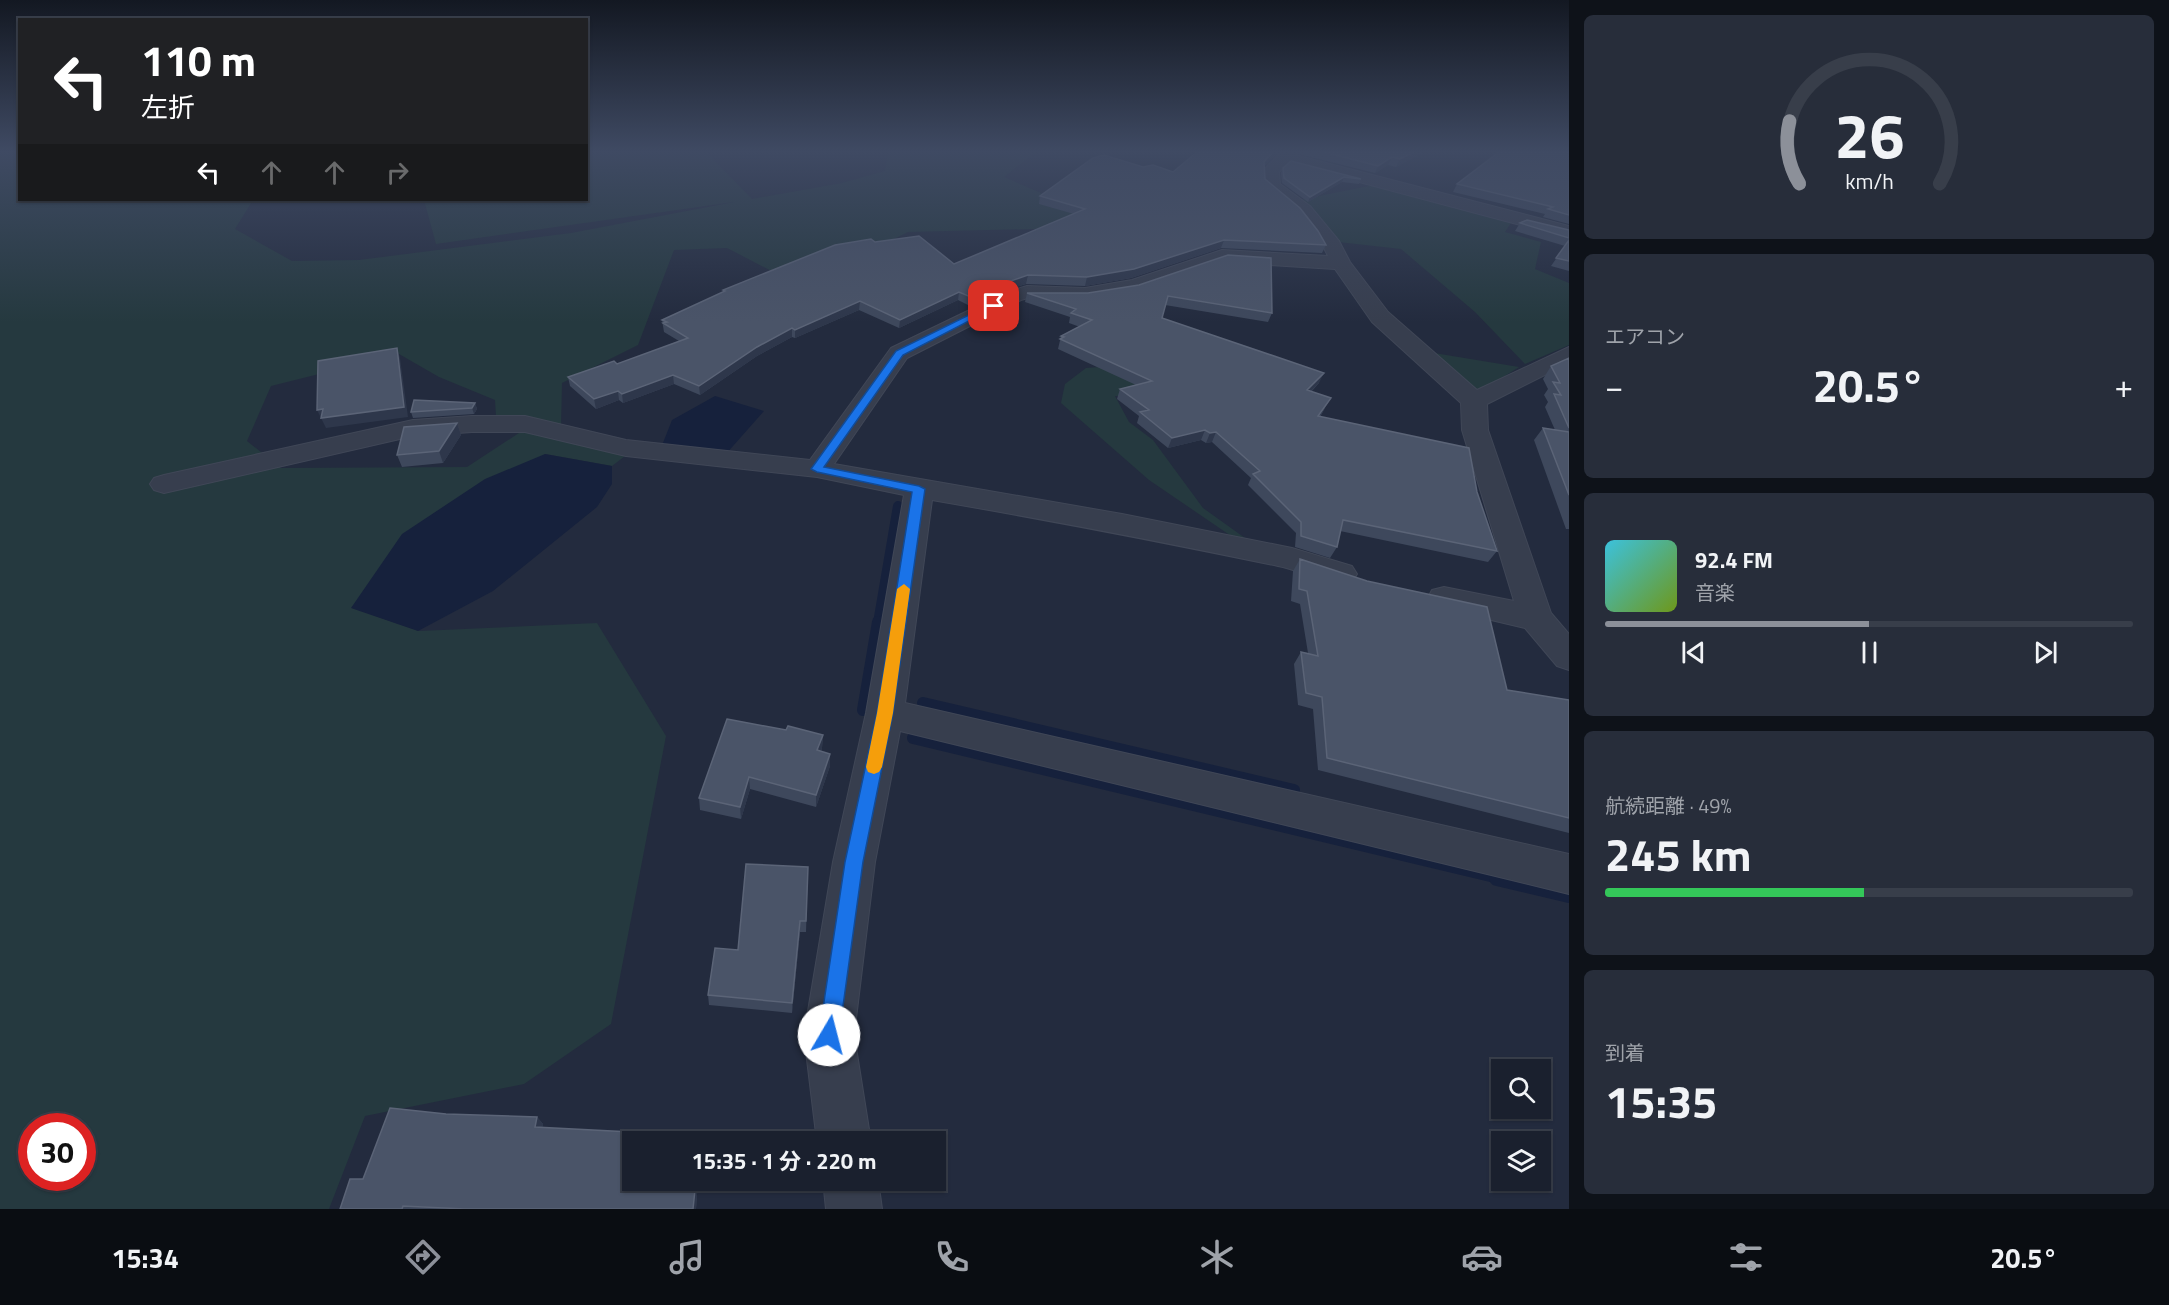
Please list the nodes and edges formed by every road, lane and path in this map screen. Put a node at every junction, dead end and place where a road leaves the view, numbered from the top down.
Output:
1 (1302, 208) edge
2 (1483, 208) edge
3 (1569, 232) edge
4 (1341, 263) junction
5 (1569, 354) edge
6 (1474, 401) junction
7 (817, 469) junction
8 (164, 484) dead end
9 (919, 489) junction
10 (1370, 583) edge
11 (1414, 592) edge
12 (1536, 618) junction
13 (1569, 657) edge
14 (885, 713) junction
15 (1569, 874) edge
16 (842, 1131) edge
17 (852, 1191) edge
18 (854, 1209) edge

1 - 4 street
2 - 3 street
4 - 6 street
4 - 7 street
5 - 6 street
6 - 12 street
7 - 8 street
7 - 9 street
9 - 10 street
9 - 14 street
11 - 12 street
12 - 13 street
14 - 15 street
14 - 16 street
17 - 18 street

